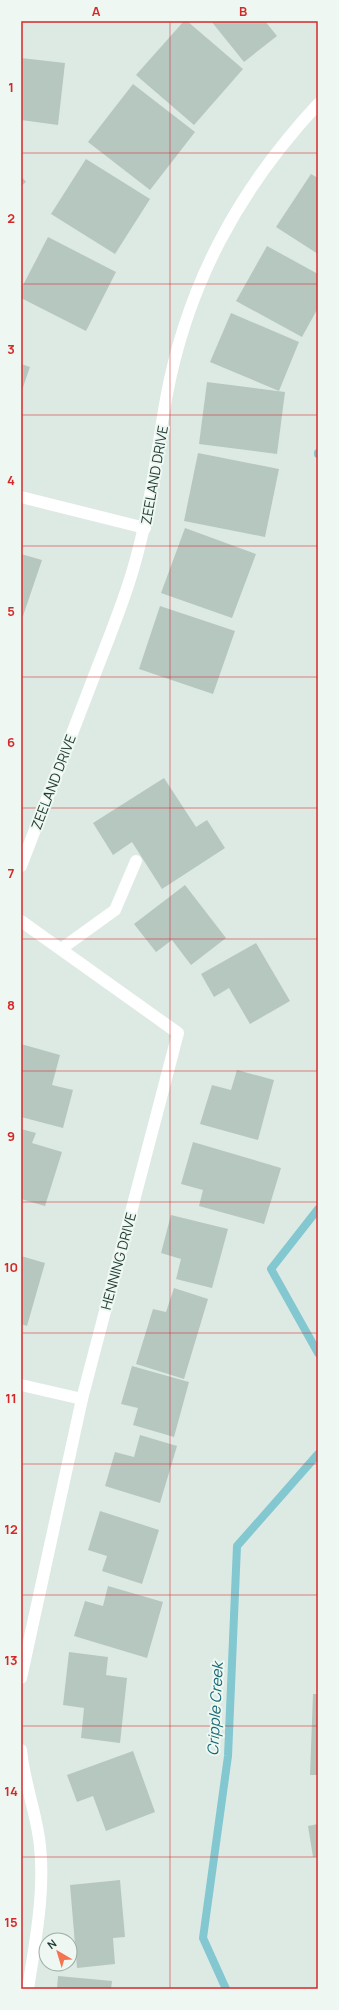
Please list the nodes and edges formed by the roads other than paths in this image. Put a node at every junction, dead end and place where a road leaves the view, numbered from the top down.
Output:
1 (318, 104) edge
2 (21, 497) edge
3 (145, 528) junction
4 (136, 861) dead end
5 (21, 866) edge
6 (21, 921) edge
7 (61, 949) junction
8 (21, 1385) edge
9 (82, 1399) junction
10 (21, 1678) edge
11 (21, 1750) edge
12 (28, 1989) edge

1 - 3 street, ZEELAND DRIVE
2 - 3 street
3 - 5 street, ZEELAND DRIVE
4 - 7 street
6 - 7 street, HENNING DRIVE
7 - 9 street, HENNING DRIVE
8 - 9 street
9 - 10 street, HENNING DRIVE
11 - 12 street

